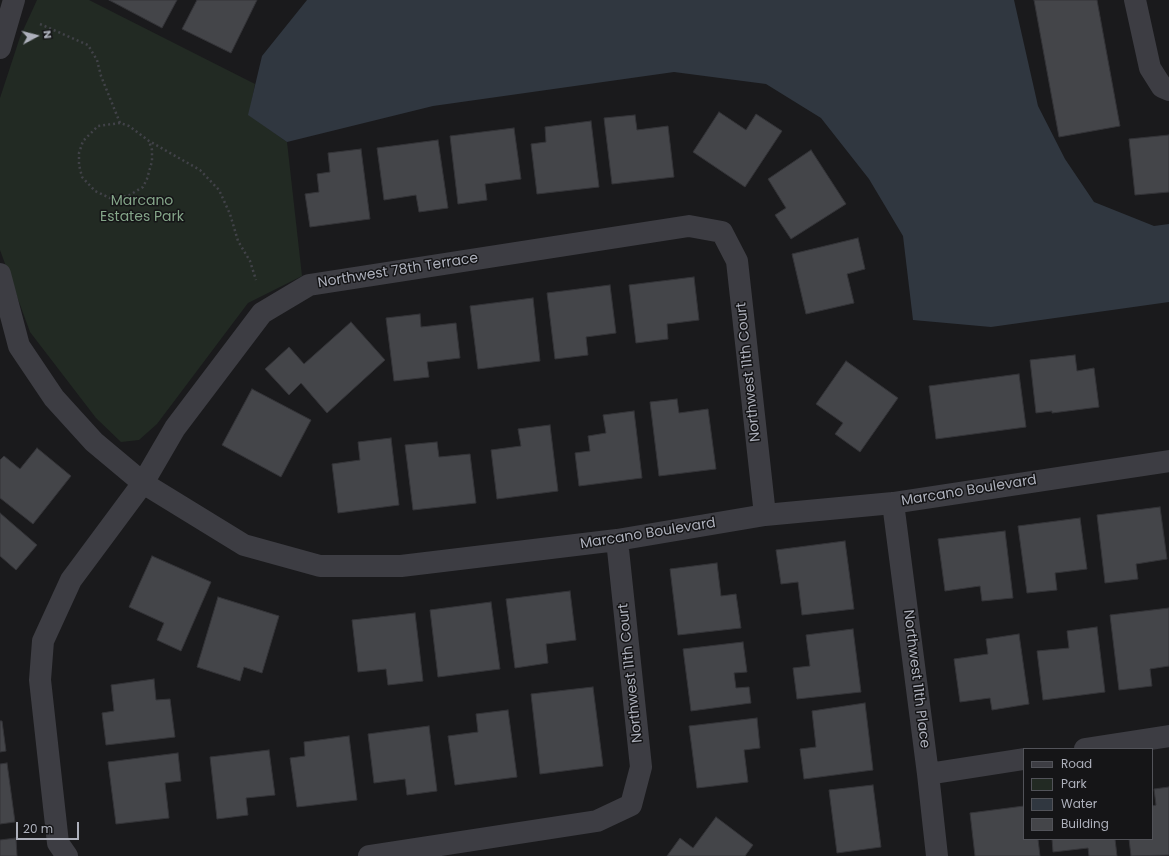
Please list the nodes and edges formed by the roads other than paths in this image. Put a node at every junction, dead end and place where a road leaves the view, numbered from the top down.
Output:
1 (1135, 0) edge
2 (8, 6) edge
3 (0, 48) edge
4 (1166, 88) edge
5 (722, 232) joint
6 (0, 274) edge
7 (1169, 460) edge
8 (144, 483) junction
9 (893, 503) junction
10 (765, 515) junction
11 (617, 540) junction
12 (1169, 736) edge
13 (1091, 748) edge
14 (1023, 759) edge
15 (928, 774) junction
16 (67, 856) edge
17 (369, 856) edge
18 (937, 856) edge

1 - 4 street
2 - 3 street
5 - 8 street, Northwest 78th Terrace
5 - 10 street, Northwest 11th Court
6 - 8 street, Marcano Boulevard
7 - 9 street, Marcano Boulevard
8 - 11 street, Marcano Boulevard
8 - 16 street, Northwest 78th Terrace
9 - 10 street, Marcano Boulevard
9 - 15 street, Northwest 11th Place
10 - 11 street, Marcano Boulevard
11 - 17 street, Northwest 11th Court
12 - 13 street
14 - 15 street
15 - 18 street, Northwest 11th Place

